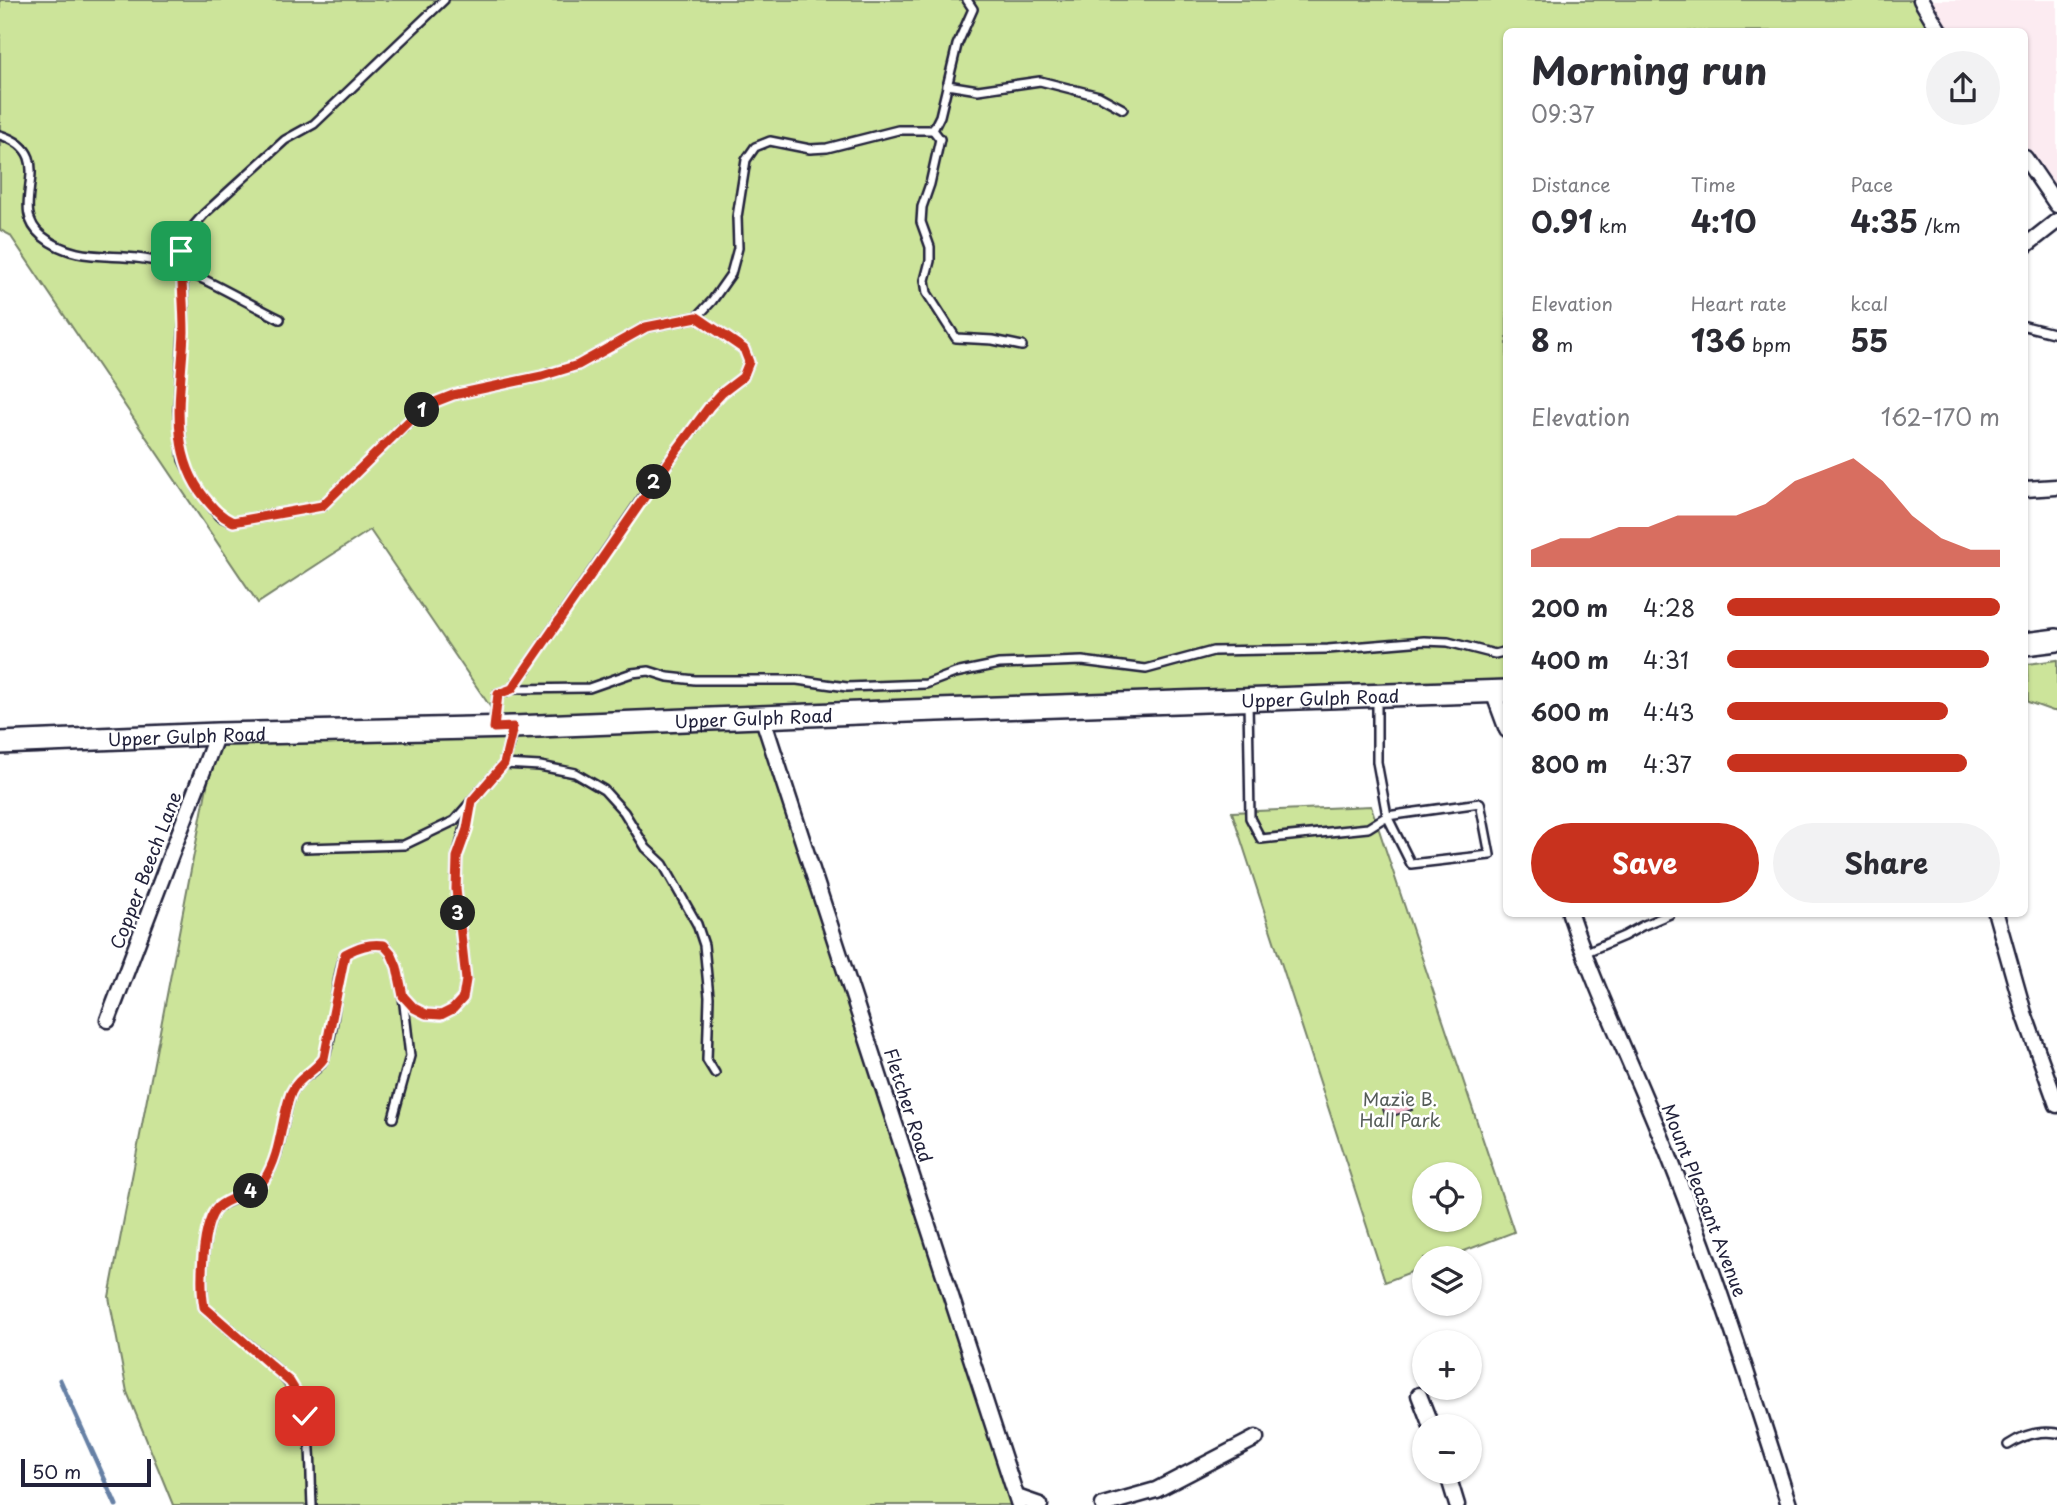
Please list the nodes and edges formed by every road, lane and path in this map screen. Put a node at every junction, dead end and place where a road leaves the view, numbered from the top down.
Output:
1 (444, 0) edge
2 (967, 0) edge
3 (1921, 0) edge
4 (1938, 28) edge
5 (947, 85) junction
6 (1123, 109) dead end
7 (933, 130) junction
8 (0, 135) edge
9 (2028, 162) edge
10 (2057, 205) edge
11 (2057, 221) edge
12 (2028, 244) edge
13 (181, 270) junction
14 (697, 317) junction
15 (280, 319) dead end
16 (2028, 327) edge
17 (2057, 334) edge
18 (1022, 346) dead end
19 (2056, 487) edge
20 (2028, 489) edge
21 (2057, 640) edge
22 (2028, 644) edge
23 (1503, 652) edge
24 (512, 689) junction
25 (1500, 691) edge
26 (1377, 696) junction
27 (1248, 700) junction
28 (762, 716) junction
29 (504, 728) junction
30 (217, 734) junction
31 (0, 743) edge
32 (504, 764) junction
33 (472, 801) junction
34 (1387, 816) junction
35 (305, 848) dead end
36 (1571, 917) edge
37 (1664, 917) edge
38 (1997, 917) edge
39 (1583, 953) junction
40 (403, 996) junction
41 (108, 1020) dead end
42 (715, 1073) dead end
43 (2052, 1075) edge
44 (2057, 1105) edge
45 (393, 1118) dead end
46 (2057, 1433) edge
47 (1256, 1438) dead end
48 (2008, 1445) dead end
49 (1451, 1484) edge
50 (1018, 1501) edge
51 (312, 1505) edge
52 (1040, 1505) edge
53 (1103, 1505) edge
54 (1457, 1505) edge
55 (1789, 1505) edge

1 - 13 lane
2 - 5 lane
3 - 4 street
5 - 6 lane
5 - 7 lane
7 - 14 lane
7 - 18 lane
8 - 13 lane
9 - 10 street
11 - 12 street
13 - 14 lane
13 - 15 lane
14 - 24 lane
16 - 17 lane
19 - 20 street
21 - 22 street
23 - 24 lane
24 - 29 lane
25 - 26 street, Upper Gulph Road
26 - 27 street, Upper Gulph Road
26 - 34 lane
27 - 28 street, Upper Gulph Road
27 - 34 lane
28 - 29 street, Upper Gulph Road
28 - 50 street, Fletcher Road
29 - 30 street, Upper Gulph Road
29 - 32 lane
30 - 31 street, Upper Gulph Road
30 - 41 street, Copper Beech Lane
32 - 33 lane
32 - 42 lane
33 - 35 lane
33 - 40 lane
34 - 34 lane
36 - 39 street, Mount Pleasant Avenue
37 - 39 lane
38 - 43 street
39 - 55 street, Mount Pleasant Avenue
40 - 45 lane
40 - 51 lane
43 - 44 street
46 - 48 lane
47 - 53 street
49 - 54 street
50 - 52 street

